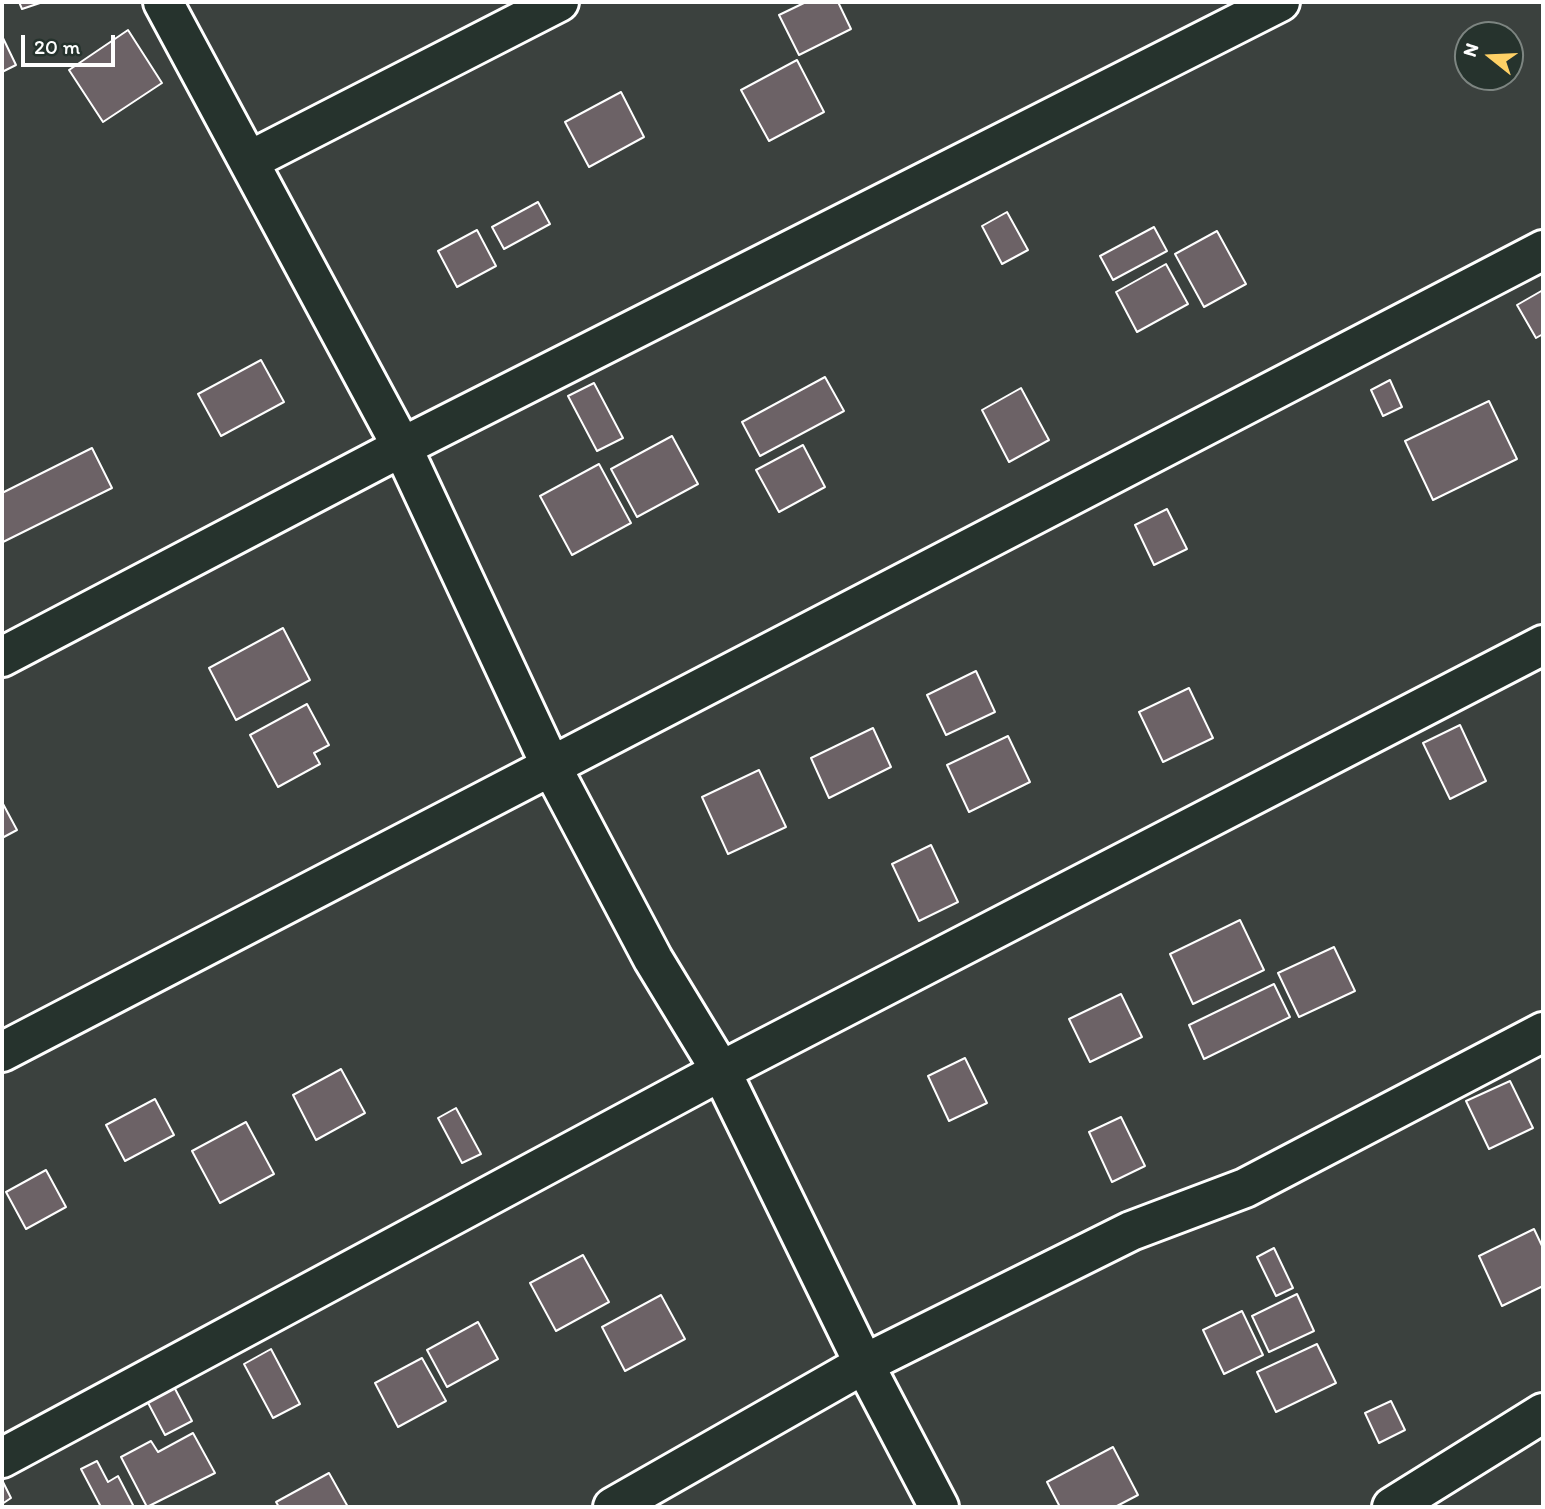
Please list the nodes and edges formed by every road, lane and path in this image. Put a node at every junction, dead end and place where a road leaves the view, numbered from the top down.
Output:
1 (163, 2) edge
2 (559, 2) edge
3 (1280, 2) edge
4 (249, 161) junction
5 (1543, 250) edge
6 (402, 447) junction
7 (1543, 645) edge
8 (2, 657) edge
9 (551, 766) junction
10 (1543, 1032) edge
11 (2, 1052) edge
12 (721, 1071) junction
13 (864, 1364) junction
14 (1543, 1413) edge
15 (2, 1458) edge
16 (613, 1507) edge
17 (939, 1507) edge
18 (1392, 1507) edge

1 - 4 street
2 - 4 street
3 - 6 street
4 - 6 street
5 - 9 street
6 - 8 street
6 - 9 street
7 - 12 street
9 - 11 street
9 - 12 street
10 - 13 street
12 - 13 street
12 - 15 street
13 - 16 street
13 - 17 street
14 - 18 street

